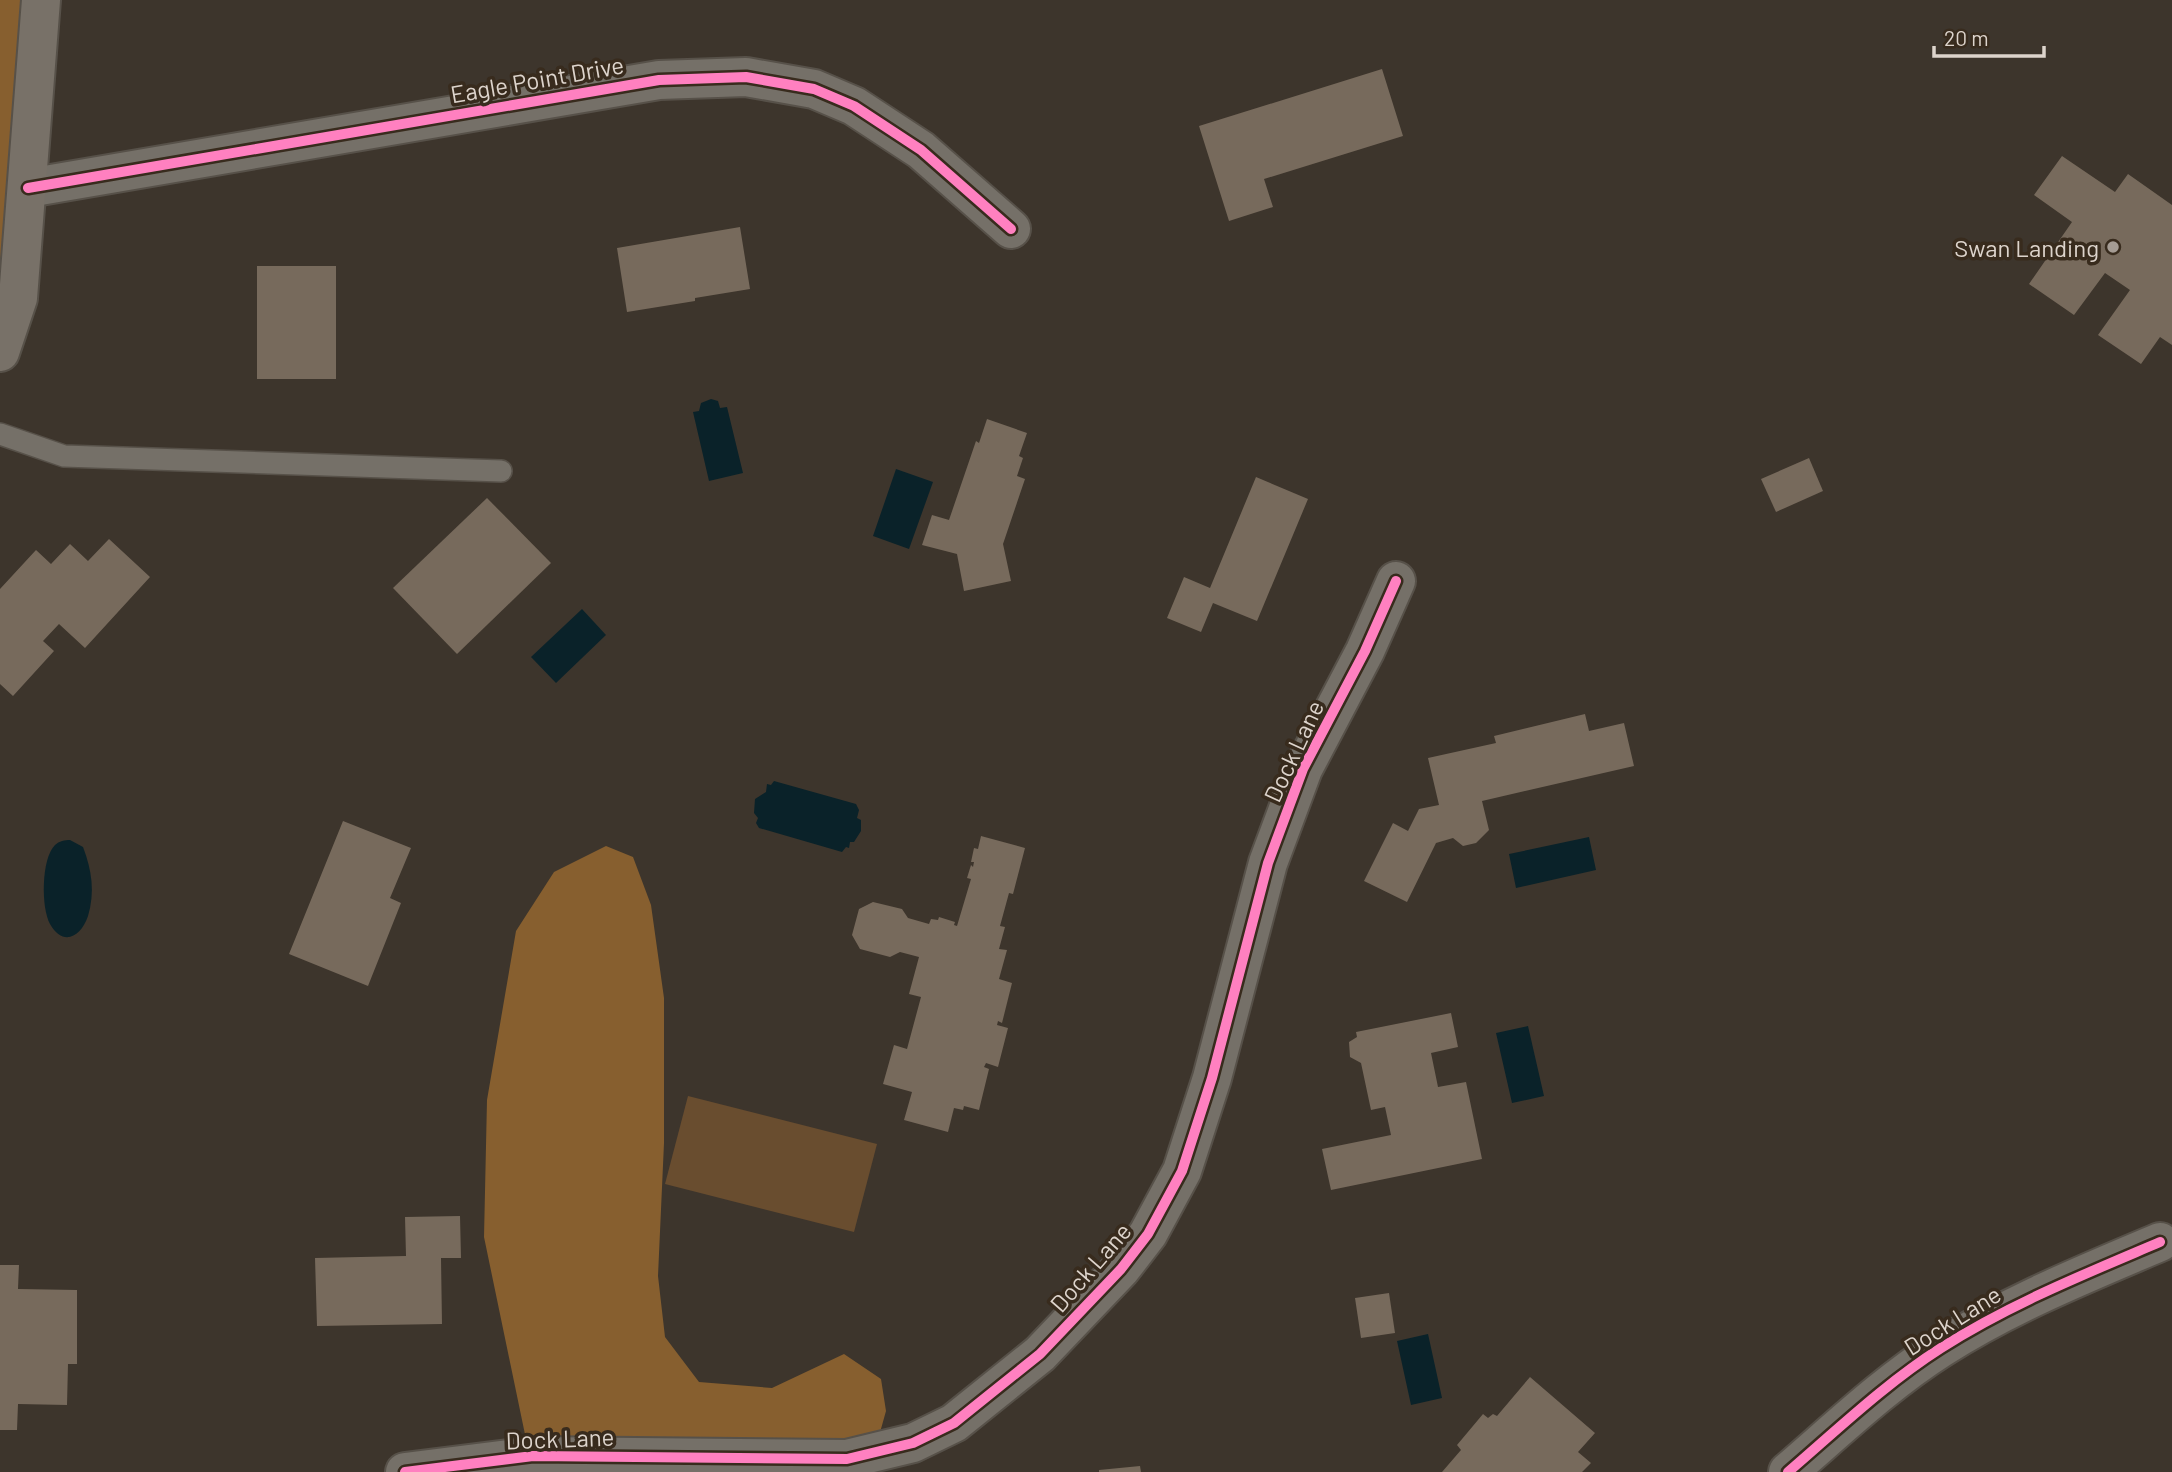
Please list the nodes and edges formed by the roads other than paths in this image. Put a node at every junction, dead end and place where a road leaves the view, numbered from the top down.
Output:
1 (41, 0) edge
2 (28, 188) junction
3 (1011, 229) dead end
4 (0, 352) edge
5 (0, 434) edge
6 (501, 471) dead end
7 (1396, 581) dead end
8 (2160, 1242) dead end
9 (405, 1472) edge
10 (1788, 1472) edge

1 - 2 main road
2 - 3 street, Eagle Point Drive
2 - 4 main road
5 - 6 lane
7 - 9 street, Dock Lane
8 - 10 street, Dock Lane

